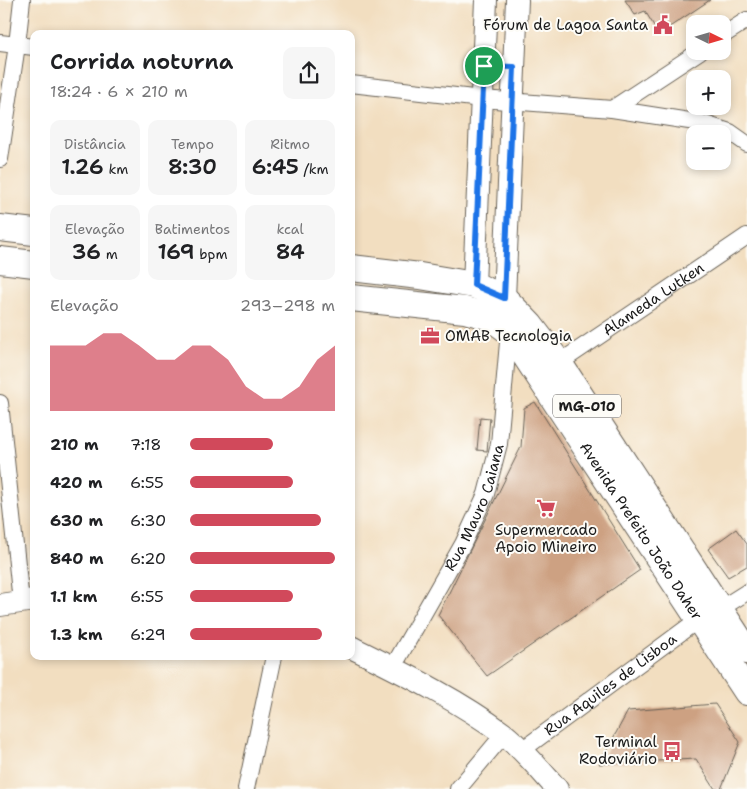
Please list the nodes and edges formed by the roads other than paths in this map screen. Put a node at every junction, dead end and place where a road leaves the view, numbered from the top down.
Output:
1 (22, 0) edge
2 (486, 0) edge
3 (516, 0) edge
4 (747, 20) edge
5 (731, 30) edge
6 (0, 43) edge
7 (26, 46) edge
8 (686, 60) edge
9 (484, 66) junction
10 (514, 67) junction
11 (355, 84) edge
12 (482, 99) junction
13 (513, 101) junction
14 (612, 109) junction
15 (747, 144) edge
16 (0, 159) edge
17 (0, 228) edge
18 (30, 232) edge
19 (747, 236) edge
20 (0, 260) edge
21 (30, 264) edge
22 (355, 268) edge
23 (474, 285) junction
24 (355, 298) edge
25 (504, 298) junction
26 (509, 331) junction
27 (559, 363) junction
28 (0, 403) edge
29 (747, 592) edge
30 (18, 602) edge
31 (710, 614) junction
32 (355, 648) edge
33 (747, 650) edge
34 (273, 660) edge
35 (392, 667) junction
36 (747, 692) edge
37 (504, 734) junction
38 (522, 750) junction
39 (246, 789) edge
40 (458, 789) edge
41 (557, 789) edge

1 - 7 street
2 - 9 main road
3 - 10 main road
4 - 5 street
6 - 7 street
7 - 16 street
8 - 14 street
9 - 10 lane
9 - 12 main road
10 - 13 main road
11 - 12 street
12 - 13 street
12 - 23 main road
13 - 14 street
13 - 25 main road
14 - 15 street
17 - 18 main road
19 - 27 street, Alameda Lutken
20 - 21 main road
22 - 23 main road, Avenida Prefeito João Daher / MG-010
23 - 25 main road, Avenida Prefeito João Daher / MG-010
24 - 26 main road, Avenida Prefeito João Daher / MG-010
25 - 27 main road, Avenida Prefeito João Daher / MG-010
26 - 31 main road, Avenida Prefeito João Daher / MG-010
26 - 35 street, Rua Mauro Caiana
27 - 31 main road, Avenida Prefeito João Daher / MG-010
28 - 30 street
29 - 31 street, Rua Aquiles de Lisboa
31 - 33 main road, Avenida Prefeito João Daher / MG-010
31 - 36 main road, Avenida Prefeito João Daher / MG-010
31 - 38 street, Rua Aquiles de Lisboa
32 - 35 main road
34 - 39 street
35 - 37 main road
37 - 38 main road
37 - 40 street
38 - 41 main road

